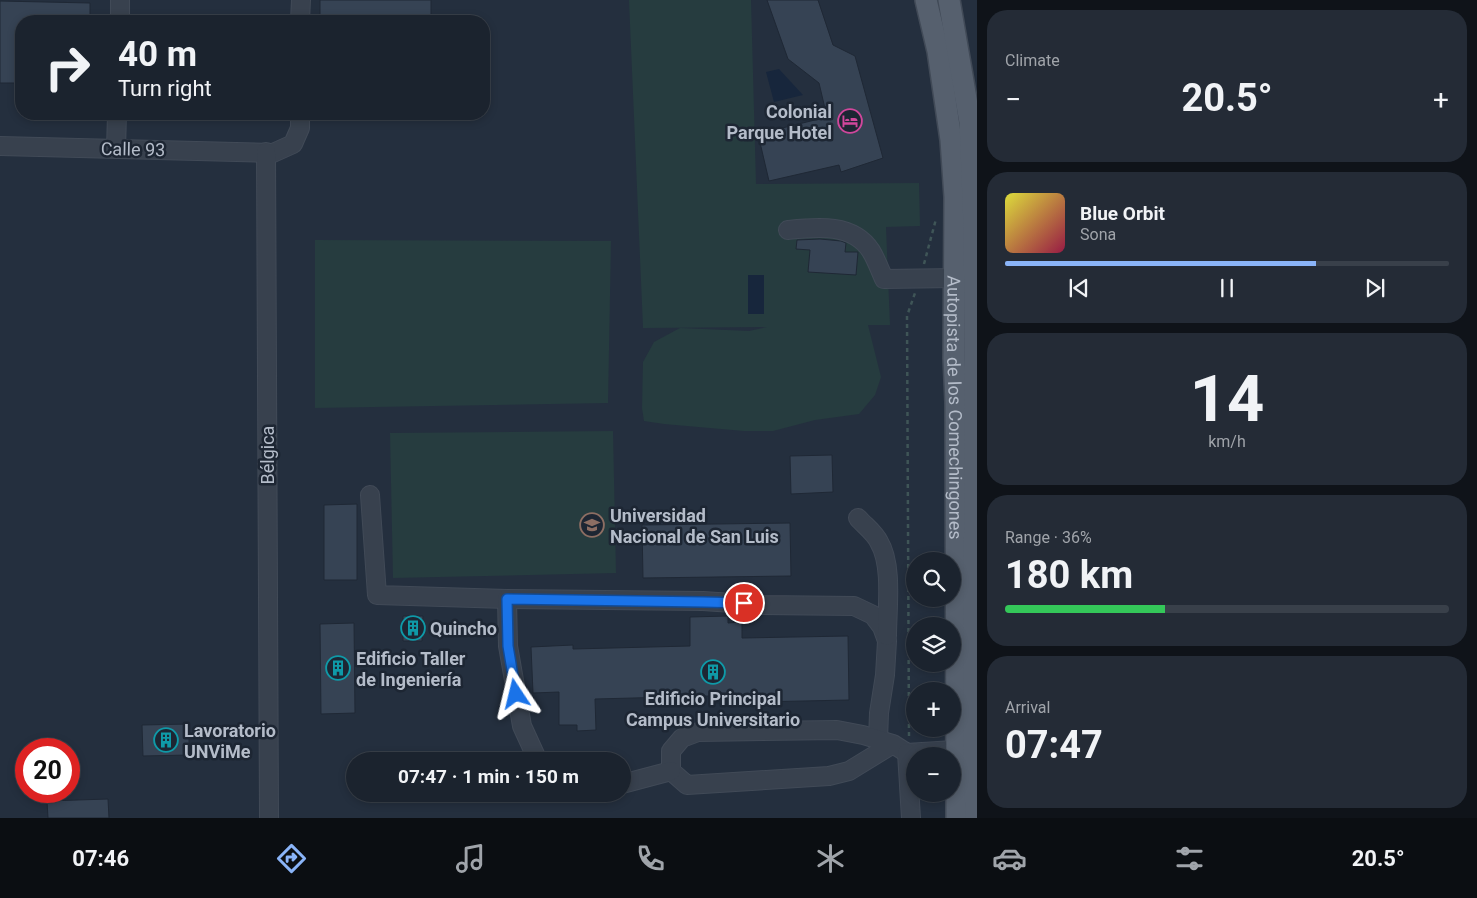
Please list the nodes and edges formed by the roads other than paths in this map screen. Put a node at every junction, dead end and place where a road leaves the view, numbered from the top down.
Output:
1 (120, 0) edge
2 (300, 0) edge
3 (926, 0) edge
4 (949, 0) edge
5 (120, 15) edge
6 (300, 15) edge
7 (117, 120) edge
8 (300, 120) edge
9 (0, 146) edge
10 (116, 149) junction
11 (266, 152) junction
12 (788, 230) dead end
13 (955, 278) junction
14 (969, 394) edge
15 (969, 419) edge
16 (370, 494) dead end
17 (858, 518) dead end
18 (507, 599) junction
19 (887, 641) junction
20 (893, 745) junction
21 (965, 749) junction
22 (534, 752) edge
23 (671, 771) junction
24 (631, 782) edge
25 (976, 788) edge
26 (269, 818) edge
27 (912, 818) edge
28 (957, 818) edge
29 (976, 818) edge

1 - 5 street
2 - 6 street
3 - 13 main road, Autopista de los Comechingones
4 - 14 main road, Autopista de los Comechingones
7 - 10 street
8 - 11 street
9 - 10 street, Calle 93
10 - 11 street, Calle 93
11 - 26 street, Bélgica
12 - 13 street
13 - 14 main road, Autopista de los Comechingones
14 - 15 main road, Autopista de los Comechingones
15 - 21 main road, Autopista de los Comechingones
16 - 18 street
17 - 19 street
18 - 19 street
18 - 22 street
19 - 20 street
20 - 21 street
20 - 23 street
20 - 23 street
20 - 27 street
21 - 25 main road, Autopista de los Comechingones
21 - 28 main road, Autopista de los Comechingones
23 - 24 street
25 - 29 main road, Autopista de los Comechingones

